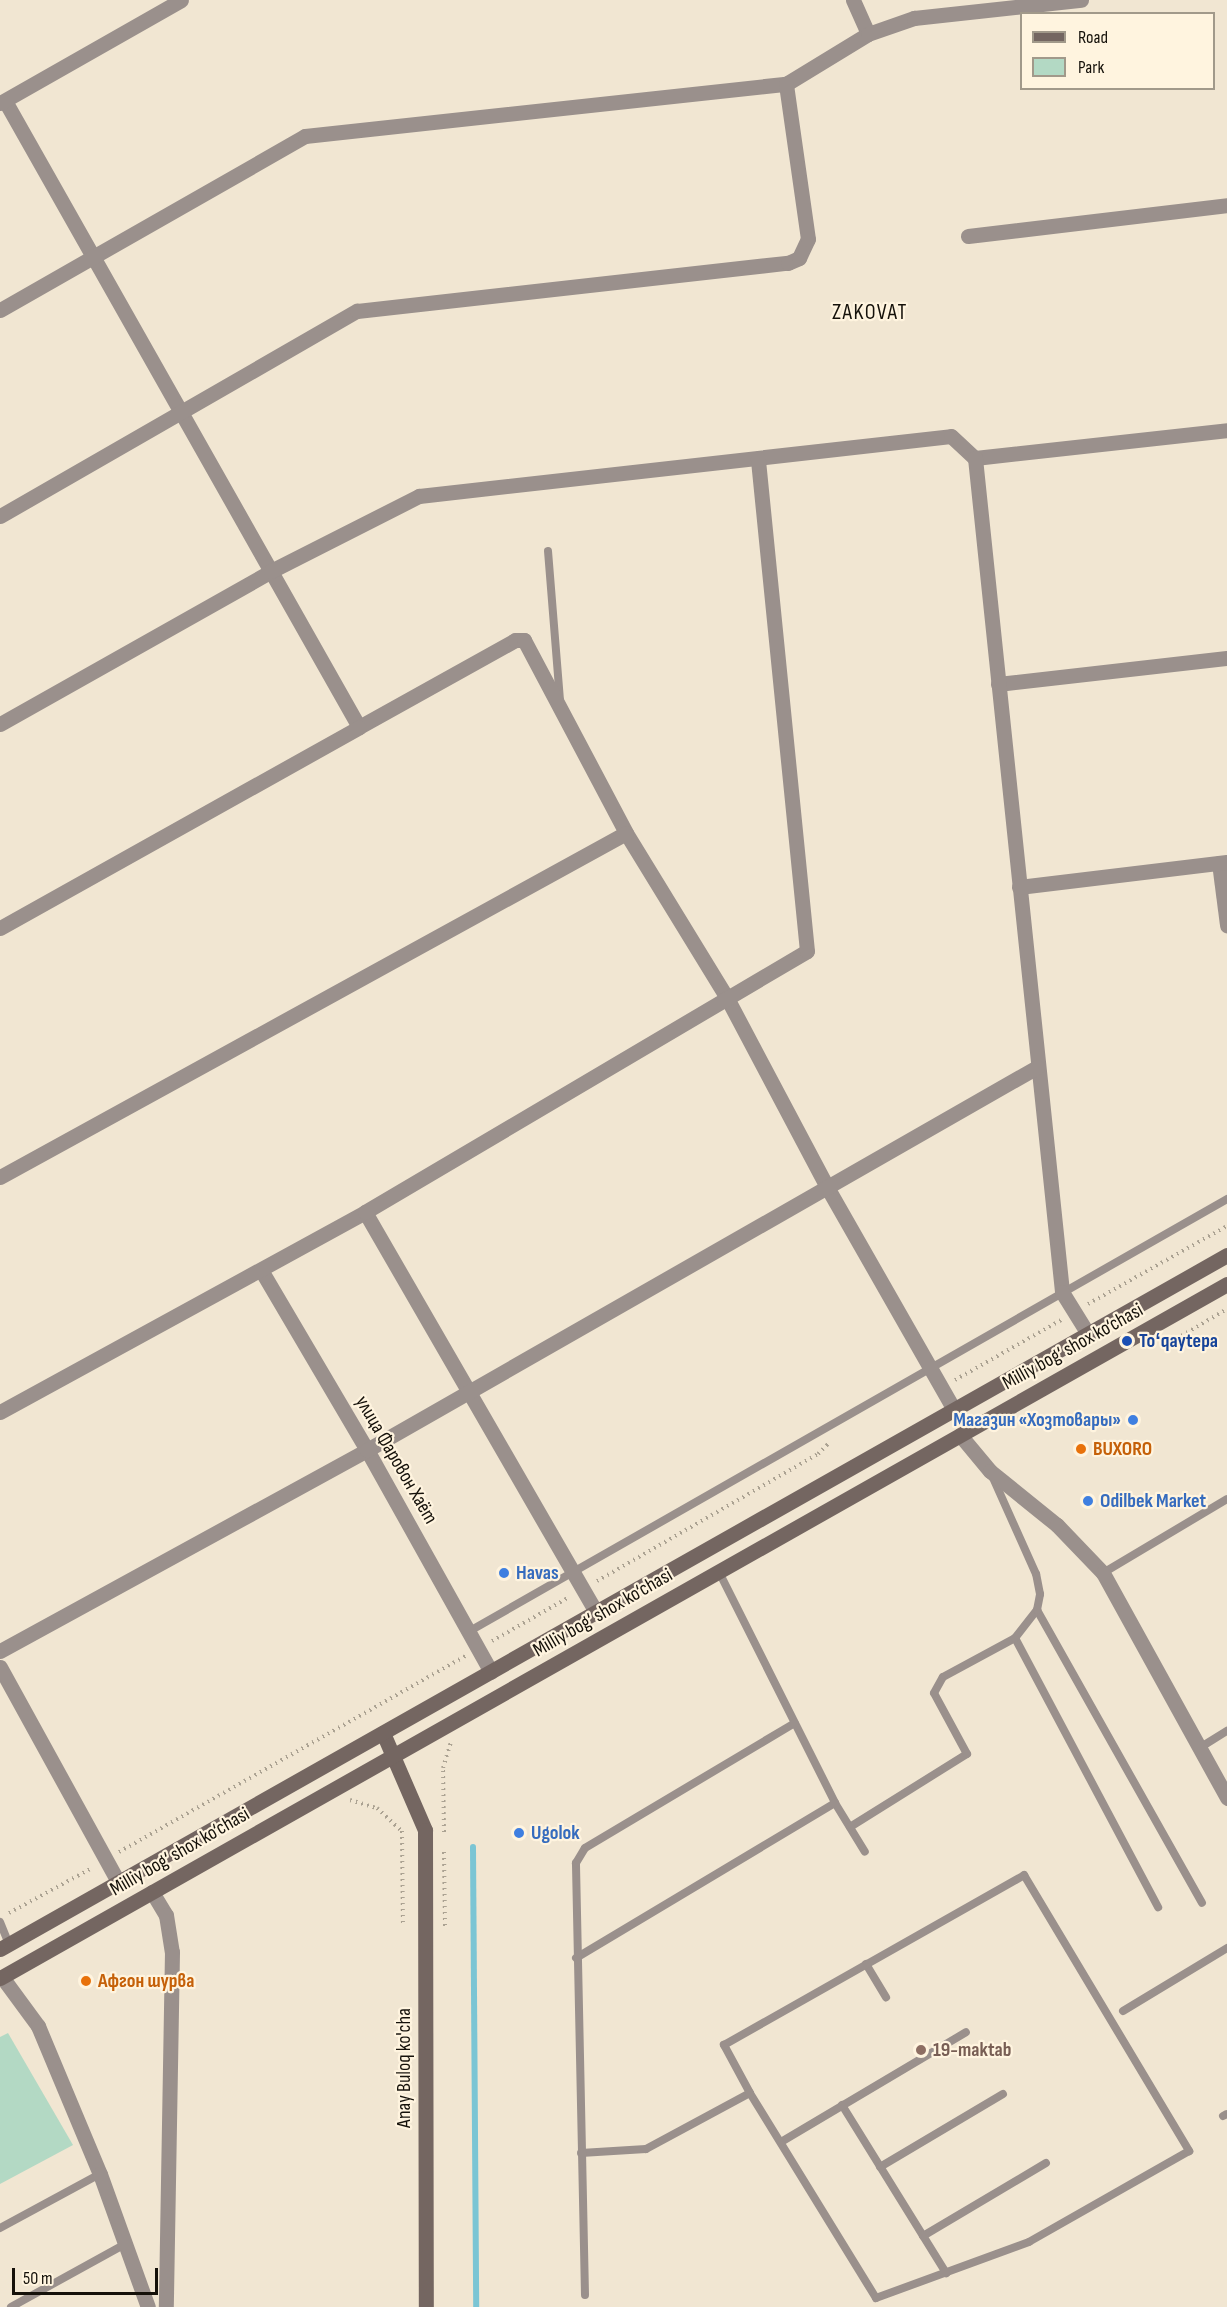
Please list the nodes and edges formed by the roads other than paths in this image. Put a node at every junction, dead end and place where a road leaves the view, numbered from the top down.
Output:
1 (181, 0) edge
2 (853, 0) edge
3 (1081, 0) edge
4 (868, 34) junction
5 (786, 84) junction
6 (3, 102) edge
7 (1227, 205) edge
8 (968, 236) dead end
9 (93, 256) junction
10 (0, 310) edge
11 (182, 414) junction
12 (1227, 430) edge
13 (758, 458) junction
14 (975, 458) junction
15 (0, 516) edge
16 (548, 551) dead end
17 (271, 571) junction
18 (1227, 658) edge
19 (998, 684) junction
20 (561, 714) junction
21 (0, 724) edge
22 (359, 727) junction
23 (626, 833) junction
24 (1223, 863) edge
25 (1018, 887) junction
26 (1227, 925) edge
27 (0, 928) edge
28 (727, 998) junction
29 (1037, 1067) junction
30 (0, 1177) edge
31 (827, 1187) junction
32 (1227, 1199) edge
33 (365, 1212) junction
34 (1227, 1255) edge
35 (261, 1270) junction
36 (1202, 1270) junction
37 (1221, 1287) edge
38 (1062, 1292) junction
39 (1088, 1334) junction
40 (932, 1369) junction
41 (466, 1390) junction
42 (954, 1410) junction
43 (0, 1412) edge
44 (960, 1435) junction
45 (367, 1450) junction
46 (990, 1471) junction
47 (1227, 1499) edge
48 (573, 1572) junction
49 (719, 1572) junction
50 (1102, 1573) junction
51 (1037, 1610) junction
52 (596, 1612) junction
53 (468, 1632) junction
54 (1015, 1638) junction
55 (0, 1651) edge
56 (0, 1667) edge
57 (491, 1672) junction
58 (795, 1724) junction
59 (1227, 1731) edge
60 (383, 1733) junction
61 (1201, 1747) junction
62 (395, 1755) junction
63 (1227, 1798) edge
64 (835, 1803) junction
65 (850, 1827) junction
66 (865, 1852) dead end
67 (118, 1882) junction
68 (152, 1892) junction
69 (1202, 1903) dead end
70 (1158, 1907) dead end
71 (0, 1922) edge
72 (5, 1947) edge
73 (1227, 1948) edge
74 (576, 1958) junction
75 (866, 1964) junction
76 (1, 1978) edge
77 (886, 1997) dead end
78 (1123, 2011) dead end
79 (966, 2032) dead end
80 (750, 2093) junction
81 (1003, 2094) dead end
82 (842, 2105) junction
83 (781, 2142) junction
84 (581, 2153) junction
85 (1046, 2163) dead end
86 (880, 2167) junction
87 (100, 2174) junction
88 (0, 2228) edge
89 (923, 2236) junction
90 (125, 2244) junction
91 (945, 2273) junction
92 (585, 2295) dead end
93 (11, 2307) edge
94 (148, 2307) edge
95 (166, 2307) edge
96 (426, 2307) edge

1 - 6 street
2 - 4 street
3 - 4 street
4 - 5 street
5 - 9 street
5 - 11 street
6 - 9 street
7 - 8 street
9 - 10 street
9 - 11 street
11 - 15 street
11 - 17 street
12 - 14 street
13 - 14 street
13 - 17 street
13 - 28 street
14 - 19 street
16 - 20 lane
17 - 21 street
17 - 22 street
18 - 19 street
19 - 25 street
20 - 22 street
20 - 23 street
22 - 27 street
23 - 28 street
23 - 30 street
24 - 25 street
24 - 26 street
25 - 29 street
28 - 31 street
28 - 33 street
29 - 31 street
29 - 38 street
31 - 40 street
31 - 41 street
32 - 38 lane
33 - 35 street
33 - 41 street
34 - 36 main road, Milliy bog‘ shox ko‘chasi
35 - 43 street
35 - 45 street, улица Фаровон Хаёт
36 - 37 main road
36 - 39 main road, Milliy bog‘ shox ko‘chasi
37 - 44 main road, Milliy bog‘ shox ko‘chasi
38 - 39 street
38 - 40 lane
39 - 42 main road, Milliy bog‘ shox ko‘chasi
40 - 42 street
40 - 48 lane
41 - 45 street
41 - 48 street
42 - 52 main road, Milliy bog‘ shox ko‘chasi
44 - 46 street
44 - 49 main road, Milliy bog‘ shox ko‘chasi
45 - 53 street, улица Фаровон Хаёт
45 - 55 street
46 - 50 street
46 - 51 lane
47 - 50 lane
48 - 52 street
48 - 53 lane
49 - 58 lane
49 - 62 main road, Milliy bog‘ shox ko‘chasi
50 - 61 street
51 - 54 lane
51 - 69 lane
52 - 57 main road, Milliy bog‘ shox ko‘chasi
53 - 57 street, улица Фаровон Хаёт
54 - 65 lane
54 - 70 lane
56 - 67 street
57 - 60 main road, Milliy bog‘ shox ko‘chasi
58 - 64 lane
58 - 74 lane
59 - 61 lane
60 - 62 main road
60 - 67 main road, Milliy bog‘ shox ko‘chasi
61 - 63 street
62 - 68 main road, Milliy bog‘ shox ko‘chasi
62 - 96 main road, Anay Buloq ko'cha
64 - 65 lane
64 - 74 lane
65 - 66 lane
67 - 72 main road, Milliy bog‘ shox ko‘chasi
68 - 76 main road, Milliy bog‘ shox ko‘chasi
68 - 95 street
71 - 72 lane
73 - 78 lane
74 - 84 lane
75 - 77 lane
75 - 80 lane
75 - 91 lane
76 - 87 street
79 - 82 lane
80 - 83 lane
80 - 84 lane
81 - 86 lane
82 - 83 lane
82 - 86 lane
83 - 91 lane
84 - 92 lane
85 - 89 lane
86 - 89 lane
87 - 88 lane
87 - 90 street
89 - 91 lane
90 - 93 lane
90 - 94 street

